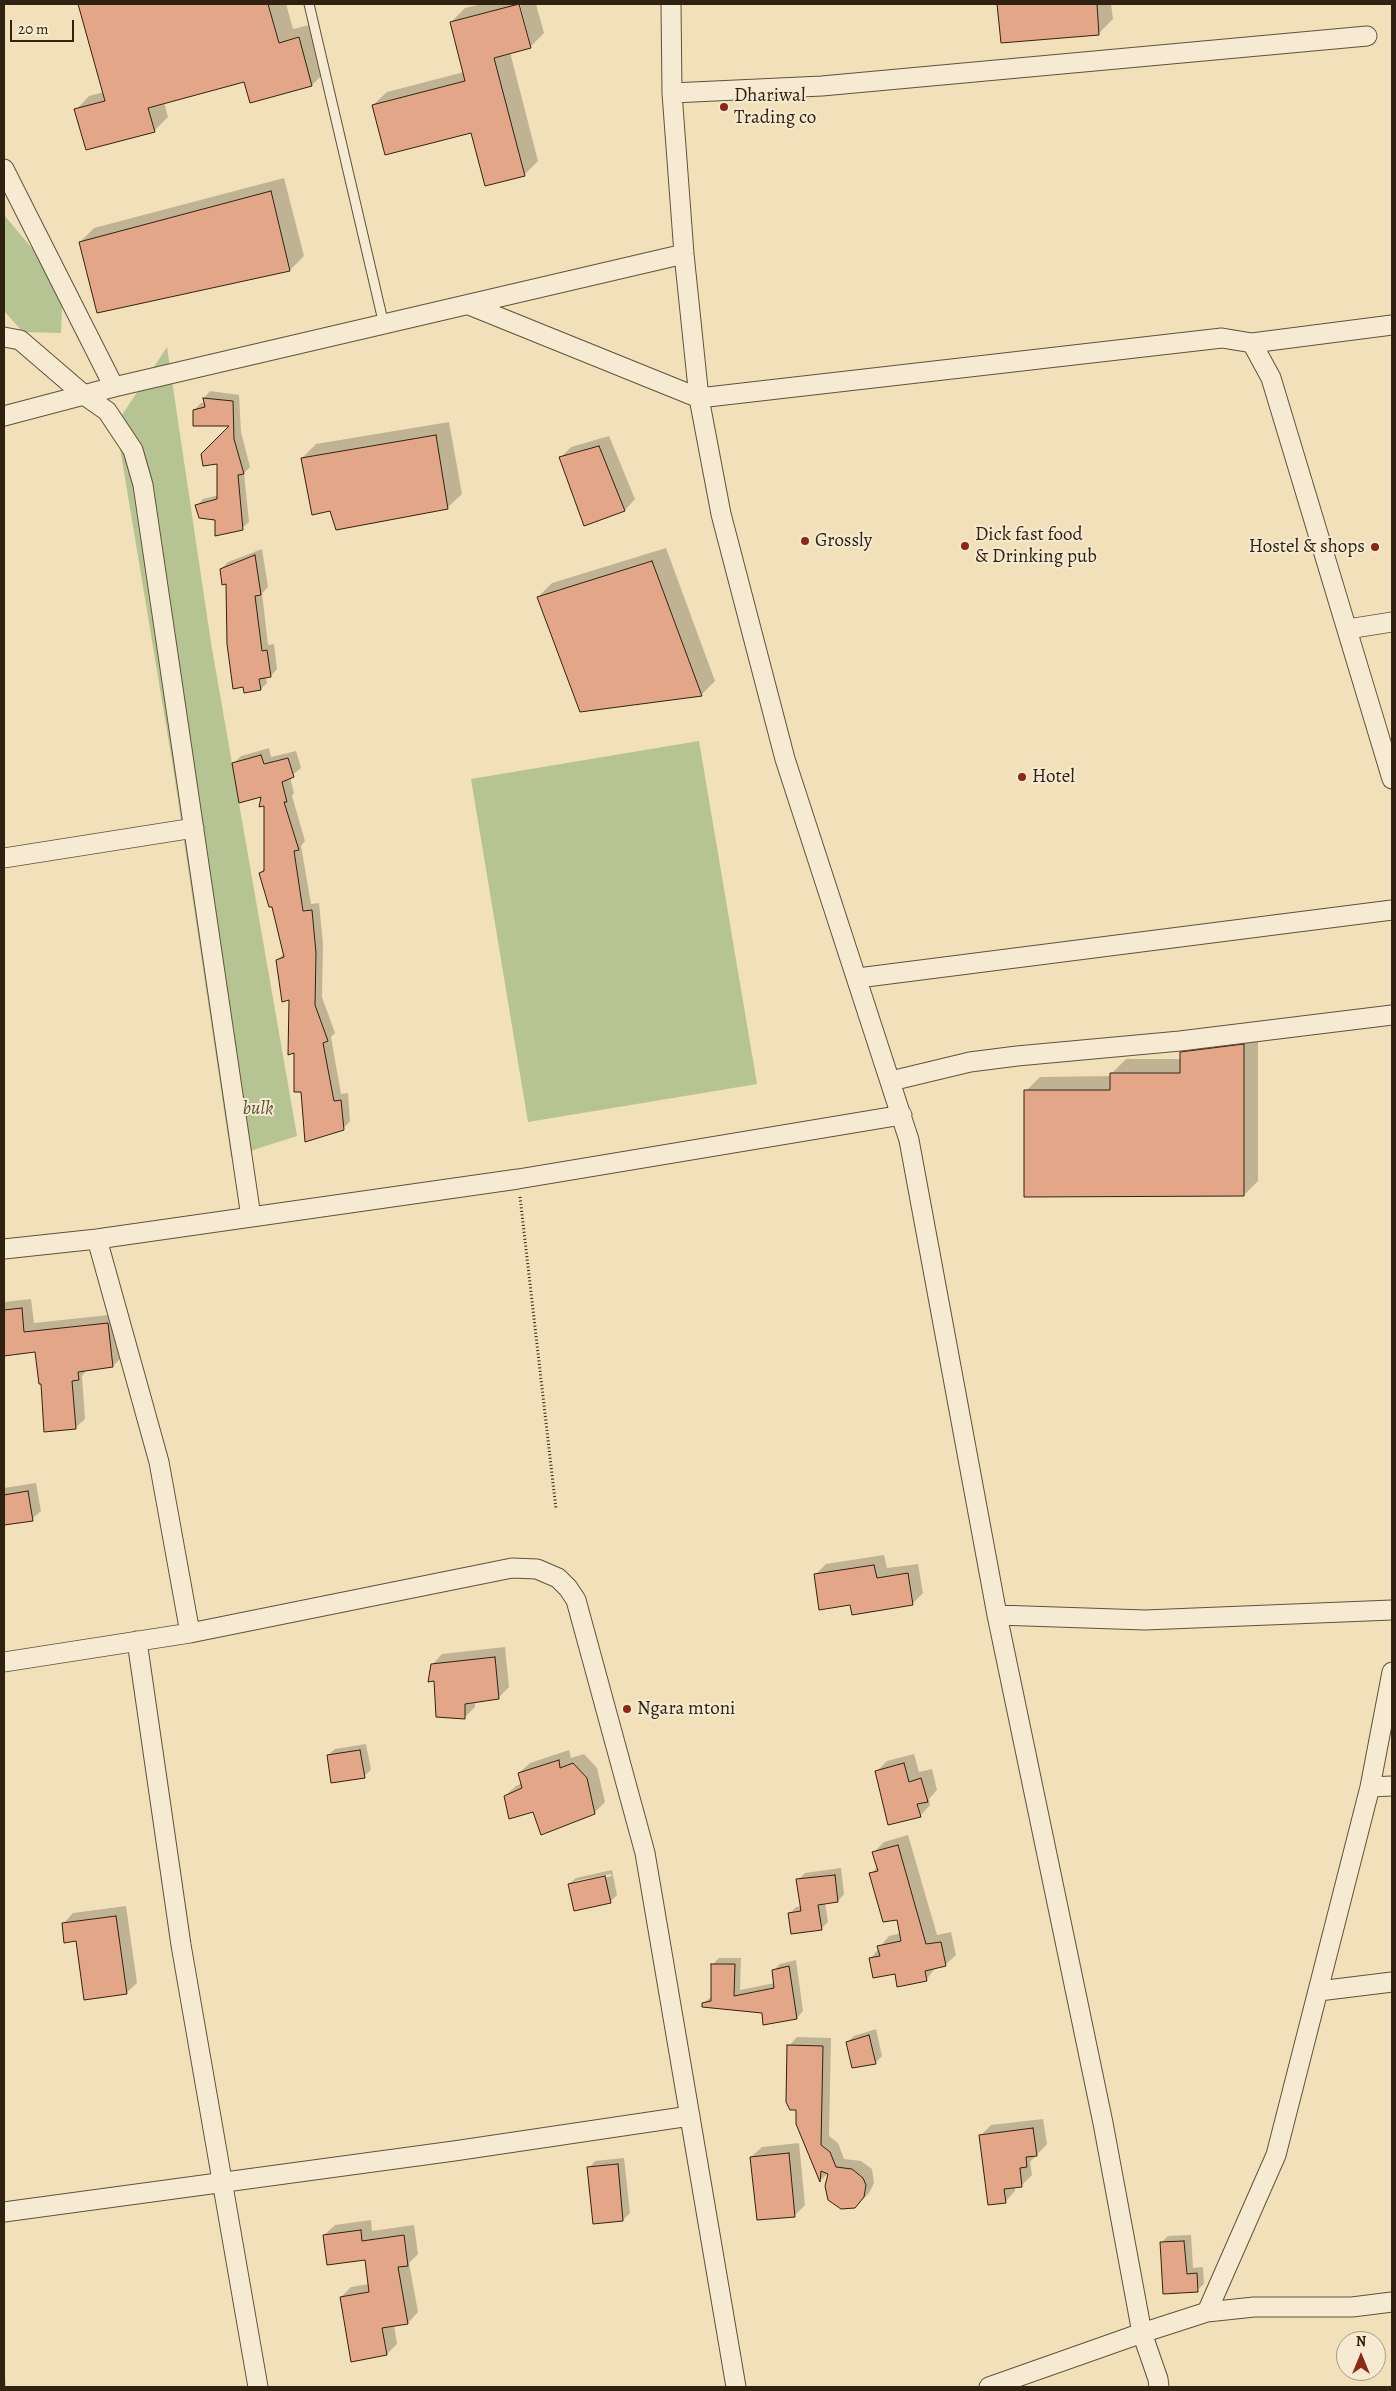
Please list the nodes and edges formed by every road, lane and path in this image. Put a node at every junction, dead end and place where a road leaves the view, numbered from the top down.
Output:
1 (309, 4) edge
2 (671, 4) edge
3 (1367, 36) dead end
4 (672, 93) junction
5 (4, 169) edge
6 (684, 254) junction
7 (469, 306) junction
8 (384, 325) junction
9 (1392, 325) edge
10 (4, 337) edge
11 (1252, 343) junction
12 (114, 387) junction
13 (84, 395) junction
14 (699, 398) junction
15 (4, 416) edge
16 (1392, 622) edge
17 (1348, 629) junction
18 (1392, 779) edge
19 (194, 828) junction
20 (4, 858) edge
21 (1392, 910) edge
22 (858, 978) junction
23 (1392, 1015) edge
24 (891, 1081) junction
25 (902, 1115) junction
26 (518, 1179) junction
27 (251, 1217) junction
28 (97, 1239) junction
29 (4, 1249) edge
30 (556, 1509) dead end
31 (1392, 1610) edge
32 (998, 1614) junction
33 (190, 1633) junction
34 (137, 1641) junction
35 (4, 1662) edge
36 (1392, 1672) edge
37 (1392, 1786) edge
38 (1370, 1787) junction
39 (1392, 1982) edge
40 (1319, 1991) junction
41 (690, 2116) junction
42 (222, 2183) junction
43 (4, 2212) edge
44 (1392, 2302) edge
45 (1207, 2312) junction
46 (1142, 2333) junction
47 (258, 2387) edge
48 (736, 2387) edge
49 (989, 2387) edge
50 (1159, 2387) edge

1 - 8 lane
2 - 4 street
3 - 4 street
4 - 6 street
5 - 12 street
6 - 7 street
6 - 14 street
7 - 8 street
7 - 14 street
8 - 12 street
9 - 11 street
10 - 13 street
11 - 14 street
11 - 17 street
12 - 13 street
13 - 15 street
13 - 19 street
14 - 22 street
16 - 17 street
17 - 18 street
19 - 20 street
19 - 27 street
21 - 22 street
22 - 24 street
23 - 24 street
24 - 25 street
25 - 26 street
25 - 32 street
26 - 27 street
26 - 30 path
27 - 28 street
28 - 29 street
28 - 33 street
31 - 32 street
32 - 46 street
33 - 34 street
33 - 41 street
34 - 35 street
34 - 42 street
36 - 38 street
37 - 38 street
38 - 40 street
39 - 40 street
40 - 45 street
41 - 42 street
41 - 48 street
42 - 43 street
42 - 47 street
44 - 45 street
45 - 46 street
46 - 49 street
46 - 50 street

